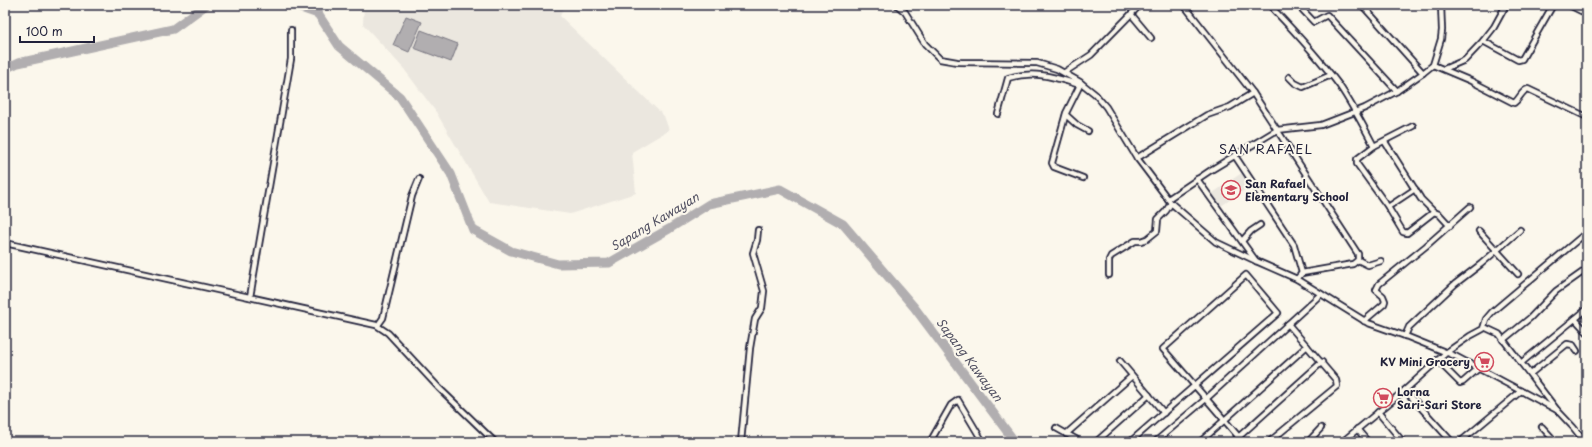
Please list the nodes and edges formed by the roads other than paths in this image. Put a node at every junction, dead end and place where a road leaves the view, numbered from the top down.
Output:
1 (897, 5) edge
2 (1140, 5) edge
3 (1184, 5) edge
4 (1298, 5) edge
5 (1362, 5) edge
6 (1441, 5) edge
7 (1506, 5) edge
8 (1553, 5) edge
9 (1570, 5) edge
10 (1274, 10) dead end
11 (1131, 14) junction
12 (1587, 14) edge
13 (291, 30) dead end
14 (1151, 38) dead end
15 (1483, 41) junction
16 (1433, 65) junction
17 (1444, 69) junction
18 (1065, 72) junction
19 (1423, 73) junction
20 (1331, 75) junction
21 (1289, 77) dead end
22 (1080, 84) junction
23 (1396, 91) junction
24 (1254, 93) junction
25 (1356, 111) junction
26 (998, 114) dead end
27 (1066, 115) junction
28 (1587, 117) edge
29 (1413, 126) dead end
30 (1277, 130) junction
31 (1088, 131) dead end
32 (1384, 142) junction
33 (1374, 146) junction
34 (1235, 156) junction
35 (1137, 158) junction
36 (1083, 178) dead end
37 (419, 179) dead end
38 (1197, 179) junction
39 (1415, 189) junction
40 (1170, 201) junction
41 (1388, 207) junction
42 (1470, 207) dead end
43 (1434, 212) junction
44 (1260, 225) dead end
45 (1450, 226) junction
46 (758, 230) dead end
47 (1520, 230) dead end
48 (1478, 231) dead end
49 (1587, 232) edge
50 (1242, 241) junction
51 (5, 243) edge
52 (1497, 251) junction
53 (1358, 260) junction
54 (1256, 261) junction
55 (1381, 261) dead end
56 (1587, 269) edge
57 (1302, 273) junction
58 (1518, 274) dead end
59 (1109, 275) dead end
60 (1297, 279) junction
61 (1321, 294) junction
62 (250, 297) junction
63 (1587, 309) edge
64 (1575, 319) junction
65 (1364, 321) junction
66 (1288, 324) junction
67 (378, 326) junction
68 (1484, 327) junction
69 (1587, 332) edge
70 (1405, 336) junction
71 (1503, 340) junction
72 (1307, 346) junction
73 (1577, 351) dead end
74 (1446, 352) junction
75 (1437, 360) junction
76 (1120, 361) dead end
77 (1322, 362) junction
78 (1521, 363) junction
79 (1479, 368) junction
80 (1530, 374) junction
81 (1132, 376) junction
82 (1195, 386) junction
83 (1405, 390) junction
84 (1521, 391) junction
85 (1148, 395) junction
86 (1207, 398) junction
87 (1557, 410) junction
88 (1378, 412) junction
89 (1164, 413) junction
90 (1225, 420) junction
91 (1542, 427) dead end
92 (1056, 428) dead end
93 (1321, 428) dead end
94 (1357, 429) junction
95 (1066, 434) junction
96 (1239, 437) junction
97 (495, 442) edge
98 (741, 442) edge
99 (930, 442) edge
100 (983, 442) edge
101 (1081, 442) edge
102 (1096, 442) edge
103 (1130, 442) edge
104 (1156, 442) edge
105 (1200, 442) edge
106 (1233, 442) edge
107 (1243, 442) edge
108 (1269, 442) edge
109 (1308, 442) edge
110 (1342, 442) edge
111 (1368, 442) edge
112 (1403, 442) edge
113 (1452, 442) edge
114 (1460, 442) edge
115 (1552, 442) edge
116 (1584, 442) edge

1 - 18 street
2 - 11 street
3 - 24 street
4 - 23 street
5 - 19 street
6 - 16 street
7 - 15 street
8 - 15 street
9 - 12 street
10 - 20 street
11 - 14 street
11 - 18 street
13 - 62 street
15 - 17 street
16 - 17 street
16 - 19 street
17 - 28 street
18 - 22 street
19 - 23 street
20 - 21 street
20 - 25 street
22 - 26 street
22 - 27 street
22 - 35 street
23 - 25 street
24 - 30 street
24 - 35 street
25 - 30 street
25 - 33 street
27 - 31 street
27 - 36 street
29 - 32 street
30 - 34 street
30 - 53 street
32 - 33 street
32 - 39 street
33 - 41 street
34 - 38 street
34 - 57 street
35 - 40 street
37 - 67 street
38 - 40 street
38 - 50 street
39 - 41 street
39 - 43 street
40 - 54 street
40 - 59 street
41 - 43 street
42 - 45 street
43 - 45 street
44 - 50 street
45 - 65 street
46 - 98 street
47 - 52 street
48 - 52 street
49 - 68 street
50 - 54 street
51 - 62 street
52 - 58 street
52 - 70 street
53 - 55 street
53 - 57 street
54 - 60 street
56 - 71 street
57 - 60 street
60 - 61 street
61 - 65 street
61 - 66 street
62 - 67 street
63 - 64 street
64 - 69 street
64 - 78 street
65 - 70 street
66 - 72 street
66 - 86 street
67 - 97 street
68 - 71 street
68 - 74 street
70 - 74 street
71 - 78 street
72 - 77 street
72 - 90 street
73 - 80 street
74 - 75 street
74 - 79 street
75 - 79 street
75 - 83 street
76 - 81 street
77 - 96 street
77 - 108 street
78 - 80 street
79 - 84 street
80 - 87 street
81 - 85 street
81 - 95 street
82 - 82 street
82 - 86 street
82 - 89 street
83 - 88 street
83 - 113 street
84 - 87 street
84 - 114 street
85 - 89 street
85 - 102 street
86 - 90 street
86 - 104 street
87 - 116 street
88 - 94 street
88 - 112 street
89 - 103 street
90 - 96 street
90 - 105 street
91 - 115 street
92 - 95 street
93 - 109 street
94 - 110 street
94 - 111 street
95 - 101 street
96 - 106 street
96 - 107 street
99 - 100 street

